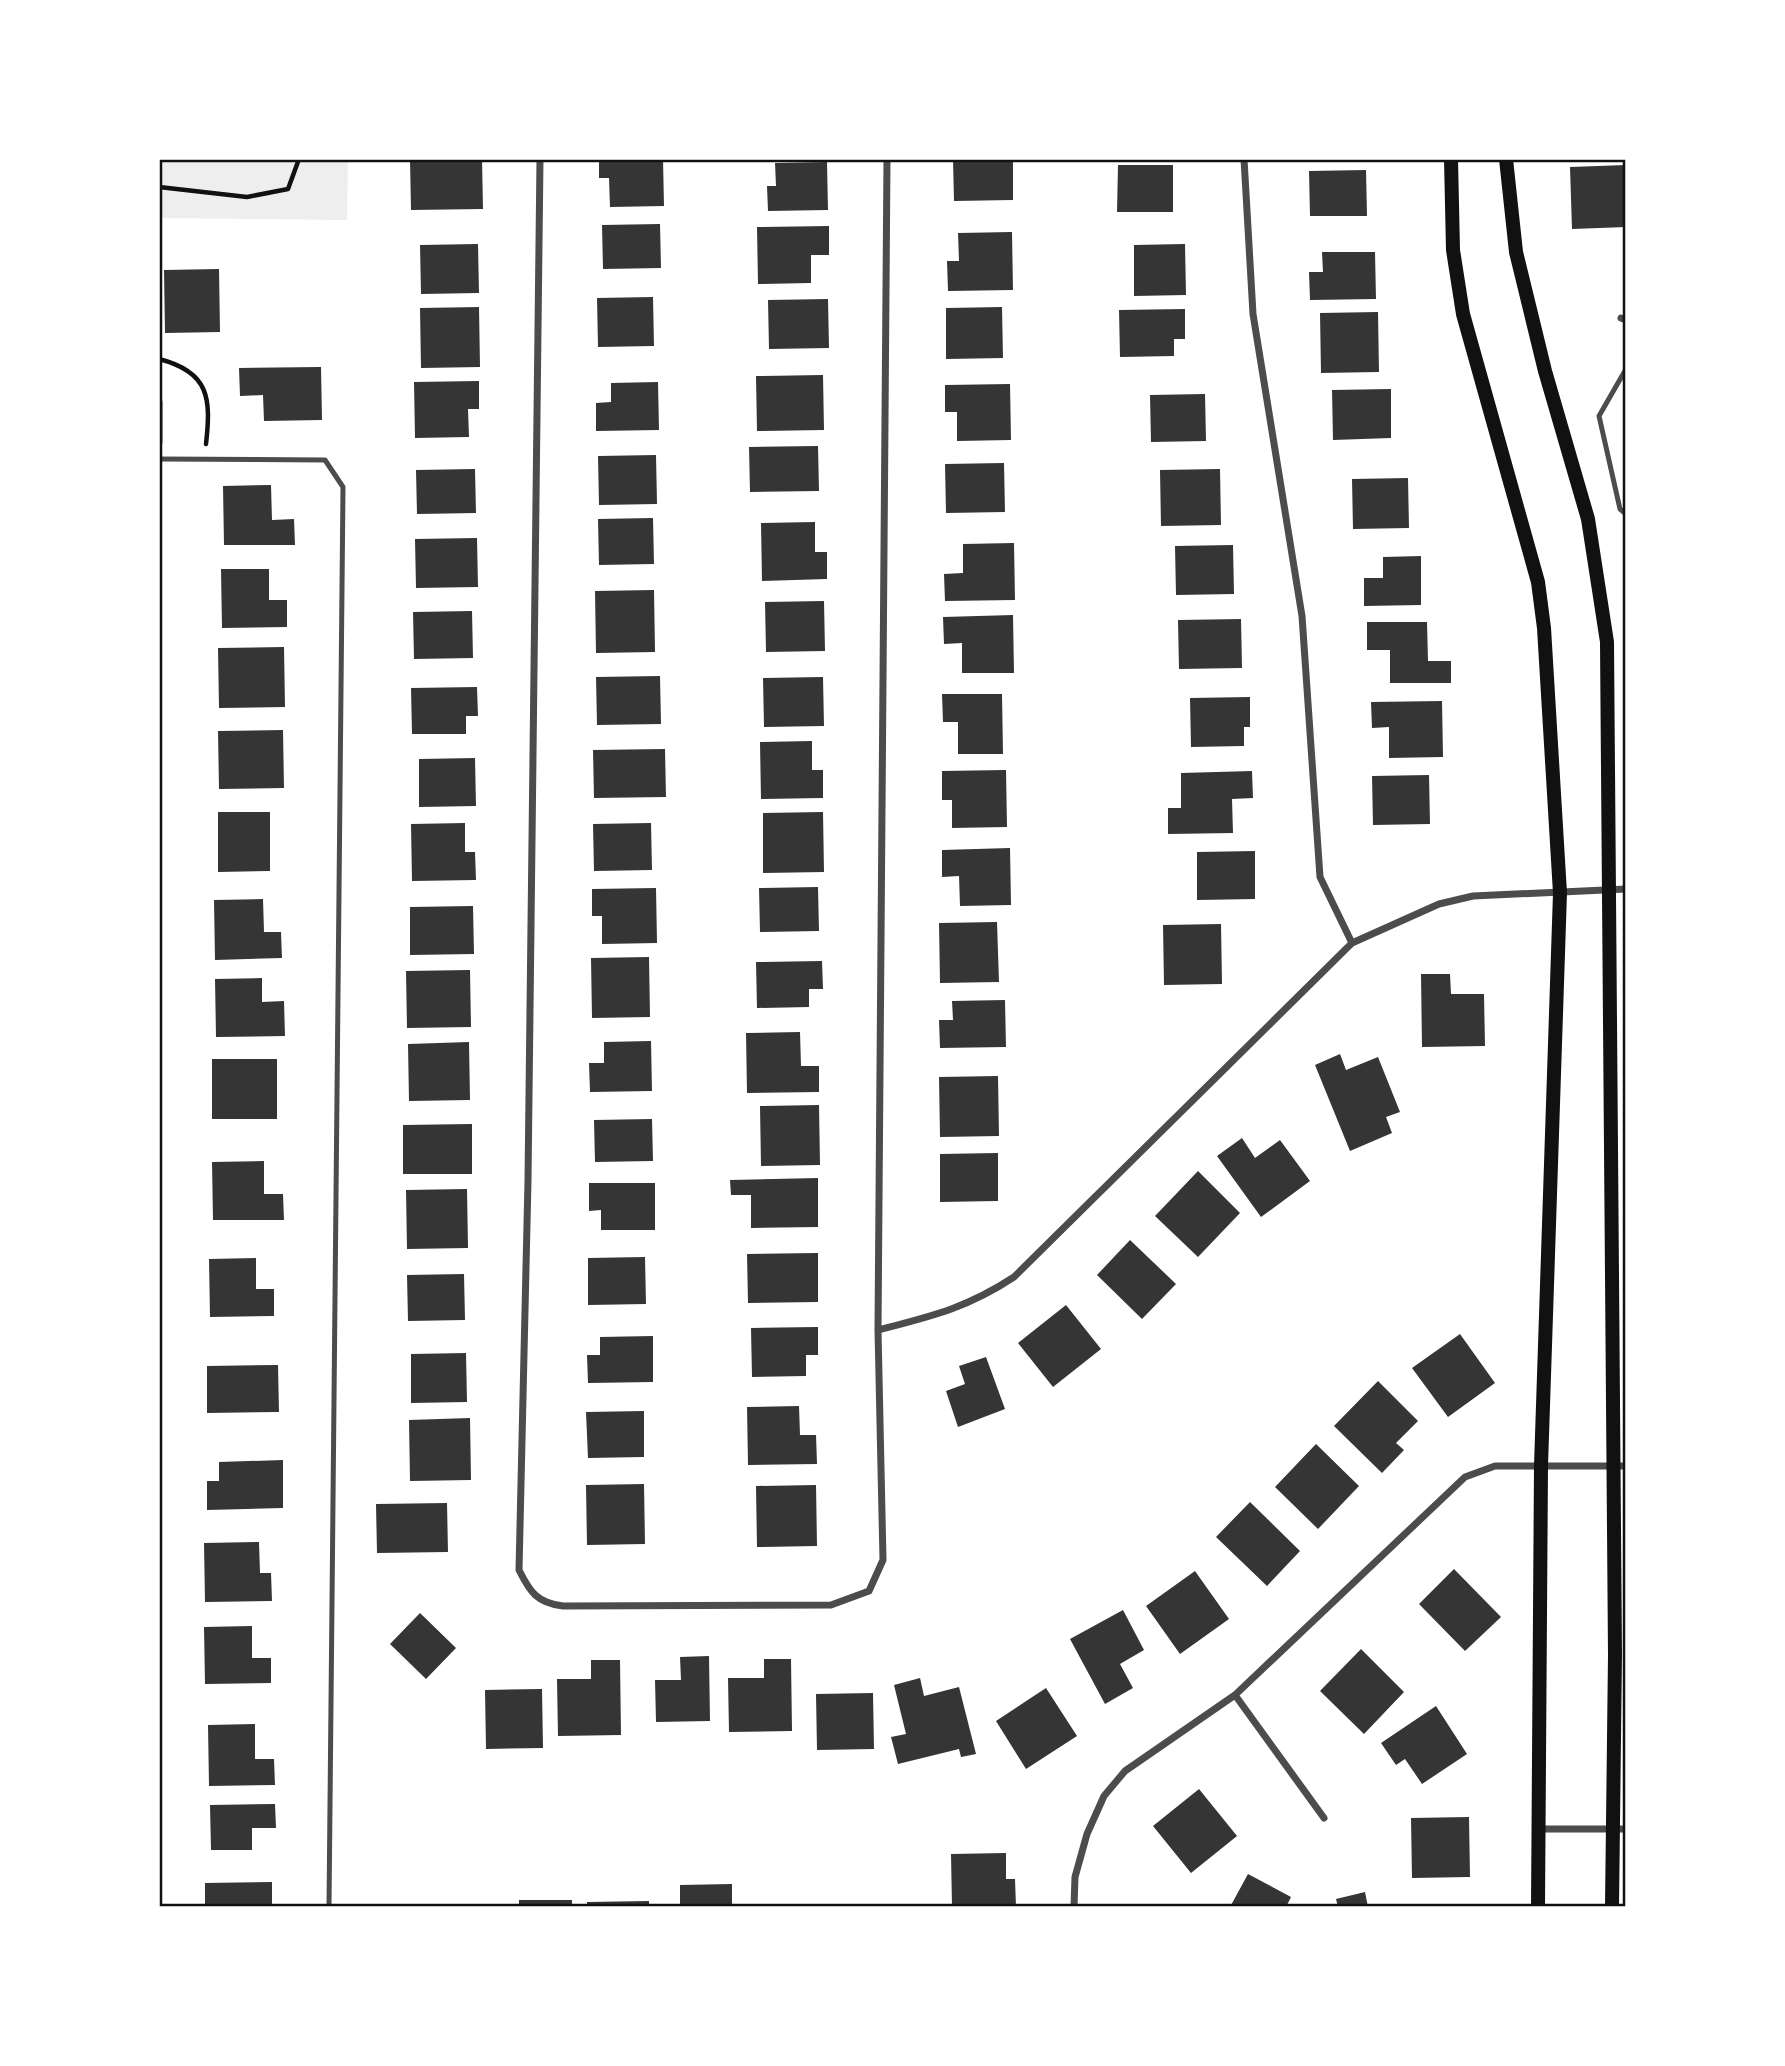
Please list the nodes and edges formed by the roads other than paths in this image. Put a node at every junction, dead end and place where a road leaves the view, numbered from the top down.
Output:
1 (540, 159) edge
2 (887, 159) edge
3 (1244, 159) edge
4 (1451, 159) edge
5 (1506, 159) edge
6 (1626, 369) edge
7 (160, 402) edge
8 (159, 442) edge
9 (159, 459) edge
10 (1626, 514) edge
11 (1610, 888) junction
12 (1626, 889) edge
13 (1560, 893) junction
14 (1352, 943) junction
15 (878, 1330) junction
16 (1541, 1466) junction
17 (1619, 1466) edge
18 (1235, 1695) junction
19 (1324, 1818) dead end
20 (1541, 1829) junction
21 (1619, 1829) edge
22 (329, 1907) edge
23 (1074, 1907) edge
24 (1538, 1907) edge
25 (1612, 1907) edge

1 - 15 street
2 - 15 street
3 - 14 street
4 - 13 main road
5 - 11 main road
6 - 10 lane
7 - 8 street
9 - 22 lane
11 - 12 street
11 - 13 street
11 - 17 main road
13 - 14 street
13 - 16 main road
14 - 15 street
16 - 17 street
16 - 18 street
16 - 20 main road
17 - 21 main road
18 - 19 street
18 - 23 street
20 - 21 street
20 - 24 main road
21 - 25 main road

